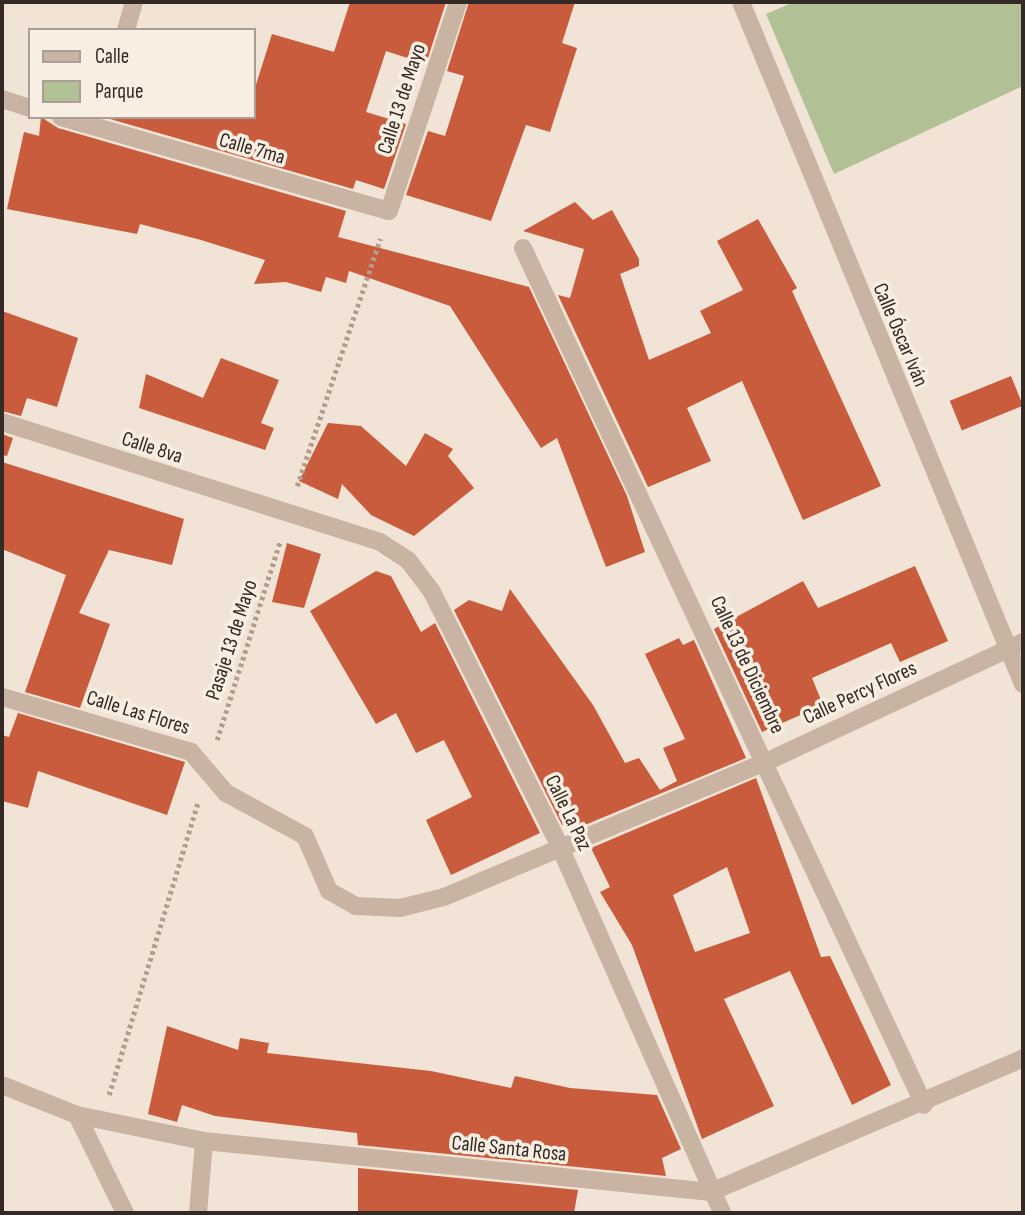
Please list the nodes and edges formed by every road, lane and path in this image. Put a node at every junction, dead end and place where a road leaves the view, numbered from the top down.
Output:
1 (134, 2) edge
2 (458, 2) edge
3 (747, 4) edge
4 (127, 28) edge
5 (2, 99) edge
6 (28, 107) edge
7 (74, 119) edge
8 (100, 123) edge
9 (389, 211) junction
10 (523, 248) dead end
11 (2, 422) edge
12 (287, 516) junction
13 (1016, 646) edge
14 (1023, 684) edge
15 (2, 697) edge
16 (768, 761) junction
17 (206, 774) junction
18 (560, 847) junction
19 (1023, 1058) edge
20 (2, 1085) edge
21 (924, 1105) junction
22 (76, 1115) junction
23 (101, 1120) junction
24 (204, 1141) junction
25 (711, 1192) junction
26 (125, 1213) edge
27 (198, 1213) edge
28 (722, 1213) edge

1 - 4 street
2 - 9 street, Calle 13 de Mayo
3 - 13 street, Calle Óscar Iván
5 - 6 street
7 - 8 street, Calle 7ma
8 - 9 street, Calle 7ma
9 - 12 path, Pasaje 13 de Mayo
10 - 16 street, Calle 13 de Diciembre
11 - 12 street, Calle 8va
12 - 17 path, Pasaje 13 de Mayo
12 - 18 street, Calle La Paz
13 - 14 street, Calle Óscar Iván
13 - 16 street, Calle Percy Flores
15 - 17 street, Calle Las Flores
16 - 18 street, Calle Percy Flores
16 - 21 street, Calle 13 de Diciembre
17 - 18 street, Calle Las Flores
17 - 23 path, Pasaje 13 de Mayo
18 - 25 street, Calle La Paz
19 - 21 street, Calle Santa Rosa
20 - 22 street, Calle Santa Rosa
21 - 25 street, Calle Santa Rosa
22 - 23 street, Calle Santa Rosa
22 - 26 street
23 - 24 street, Calle Santa Rosa
24 - 25 street, Calle Santa Rosa
24 - 27 street
25 - 28 street, Calle La Paz

